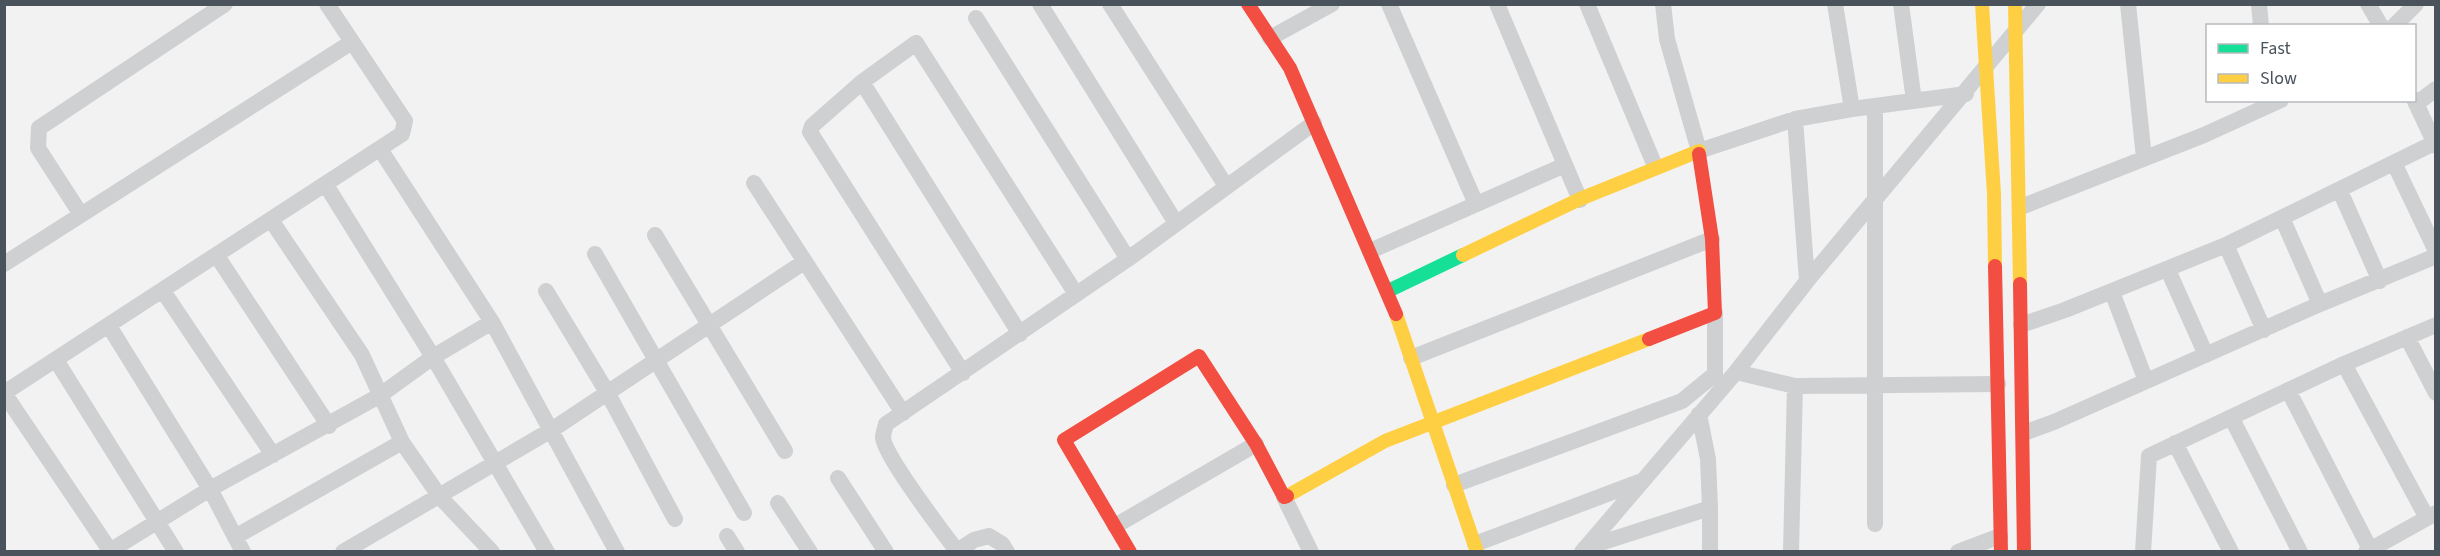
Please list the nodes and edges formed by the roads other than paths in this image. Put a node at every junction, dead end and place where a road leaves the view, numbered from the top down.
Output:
1 (225, 4) edge
2 (327, 4) edge
3 (1040, 4) edge
4 (1110, 4) edge
5 (1248, 4) edge
6 (1332, 4) edge
7 (1389, 4) edge
8 (1497, 4) edge
9 (1587, 4) edge
10 (1662, 4) edge
11 (1835, 4) edge
12 (1900, 4) edge
13 (1982, 4) edge
14 (2015, 4) edge
15 (2038, 4) edge
16 (2128, 4) edge
17 (2259, 4) edge
18 (2368, 4) edge
19 (2415, 4) edge
20 (976, 18) dead end
21 (2261, 24) edge
22 (2379, 24) edge
23 (2396, 24) edge
24 (2016, 30) junction
25 (1270, 38) junction
26 (352, 42) junction
27 (1987, 69) junction
28 (862, 82) junction
29 (2436, 89) edge
30 (1966, 94) junction
31 (1914, 101) junction
32 (2416, 101) edge
33 (2273, 102) edge
34 (2415, 102) edge
35 (1875, 106) junction
36 (1852, 109) junction
37 (1796, 119) junction
38 (1314, 123) junction
39 (2435, 144) edge
40 (380, 149) junction
41 (1699, 151) junction
42 (2144, 158) junction
43 (2394, 163) junction
44 (1565, 165) junction
45 (1655, 166) junction
46 (754, 183) dead end
47 (326, 185) junction
48 (1226, 186) junction
49 (2340, 191) junction
50 (1580, 200) junction
51 (1875, 201) junction
52 (1476, 204) junction
53 (2021, 207) junction
54 (80, 213) junction
55 (271, 220) junction
56 (2283, 220) junction
57 (1176, 223) junction
58 (655, 235) dead end
59 (1712, 239) junction
60 (2226, 245) junction
61 (1370, 251) junction
62 (2436, 251) edge
63 (595, 254) dead end
64 (217, 256) junction
65 (2436, 256) edge
66 (1128, 259) junction
67 (804, 262) junction
68 (4, 264) edge
69 (2168, 270) junction
70 (1807, 281) junction
71 (2380, 281) junction
72 (163, 291) junction
73 (546, 291) dead end
74 (1388, 291) junction
75 (2112, 292) junction
76 (1076, 294) junction
77 (2320, 304) junction
78 (1715, 313) junction
79 (492, 322) junction
80 (710, 325) junction
81 (2021, 325) junction
82 (2436, 325) edge
83 (109, 326) junction
84 (2264, 330) junction
85 (1020, 334) junction
86 (2407, 337) junction
87 (2206, 355) junction
88 (433, 357) junction
89 (1411, 358) junction
90 (657, 359) junction
91 (56, 360) junction
92 (2344, 364) junction
93 (1736, 372) junction
94 (963, 373) junction
95 (2146, 381) junction
96 (1998, 384) junction
97 (1795, 386) junction
98 (1874, 387) junction
99 (2288, 390) junction
100 (607, 392) junction
101 (4, 393) edge
102 (2436, 393) edge
103 (379, 396) junction
104 (903, 413) junction
105 (1699, 414) junction
106 (2231, 417) junction
107 (1432, 423) junction
108 (329, 426) junction
109 (553, 429) junction
110 (2024, 433) junction
111 (402, 442) junction
112 (2175, 443) junction
113 (1256, 444) junction
114 (785, 451) dead end
115 (273, 455) junction
116 (497, 464) junction
117 (838, 478) dead end
118 (1643, 481) junction
119 (1454, 485) junction
120 (210, 489) junction
121 (440, 497) junction
122 (1284, 497) junction
123 (778, 502) dead end
124 (1710, 508) junction
125 (744, 513) dead end
126 (2431, 515) edge
127 (675, 519) dead end
128 (159, 520) junction
129 (1875, 524) dead end
130 (1115, 526) junction
131 (727, 536) dead end
132 (239, 544) edge
133 (2000, 544) edge
134 (1476, 548) edge
135 (1583, 550) edge
136 (2368, 550) edge
137 (110, 551) edge
138 (489, 551) edge
139 (956, 551) edge
140 (1791, 551) edge
141 (176, 552) edge
142 (343, 552) edge
143 (547, 552) edge
144 (617, 552) edge
145 (737, 552) edge
146 (810, 552) edge
147 (886, 552) edge
148 (1007, 552) edge
149 (1130, 552) edge
150 (1311, 552) edge
151 (1710, 552) edge
152 (1958, 552) edge
153 (2024, 552) edge
154 (2143, 552) edge
155 (2231, 552) edge
156 (2300, 552) edge

1 - 54 street
2 - 26 street
3 - 57 street
4 - 48 street
5 - 25 street
6 - 25 street
7 - 52 street
8 - 44 street
9 - 45 street
10 - 41 street
11 - 36 street
12 - 31 street
13 - 27 street
14 - 24 street
15 - 24 street
16 - 42 street
17 - 21 street
18 - 22 street
19 - 23 street
20 - 66 street
24 - 27 street
24 - 53 street
25 - 38 street
26 - 40 street
26 - 54 street
27 - 30 street
27 - 96 street
28 - 76 street
28 - 85 street
28 - 94 street
29 - 32 street
30 - 31 street
30 - 51 street
31 - 35 street
33 - 42 street
34 - 39 street
35 - 36 street
35 - 51 street
36 - 37 street
37 - 41 street
37 - 70 street
38 - 48 street
38 - 61 street
39 - 43 street
40 - 47 street
40 - 79 street
41 - 45 street
41 - 59 street
42 - 53 street
43 - 49 street
43 - 62 street
44 - 50 street
44 - 52 street
45 - 50 street
46 - 67 street
47 - 55 street
47 - 88 street
48 - 57 street
49 - 56 street
49 - 71 street
50 - 74 street
51 - 70 street
51 - 98 street
52 - 61 street
53 - 81 street
54 - 68 street
55 - 64 street
55 - 103 street
56 - 60 street
56 - 77 street
57 - 66 street
58 - 80 street
59 - 78 street
59 - 89 street
60 - 69 street
60 - 84 street
61 - 74 street
63 - 90 street
64 - 72 street
64 - 108 street
65 - 71 street
66 - 76 street
67 - 80 street
67 - 104 street
69 - 75 street
69 - 87 street
70 - 93 street
71 - 77 street
72 - 83 street
72 - 115 street
73 - 100 street
74 - 89 street
75 - 81 street
75 - 95 street
76 - 85 street
77 - 84 street
78 - 107 street
78 - 119 street
79 - 88 street
79 - 109 street
80 - 90 street
80 - 114 street
81 - 110 street
82 - 86 street
83 - 91 street
83 - 120 street
84 - 87 street
85 - 94 street
86 - 92 street
86 - 102 street
87 - 95 street
88 - 103 street
88 - 116 street
89 - 107 street
90 - 100 street
90 - 125 street
91 - 101 street
91 - 128 street
92 - 99 street
92 - 126 street
93 - 97 street
93 - 105 street
94 - 104 street
95 - 110 street
96 - 98 street
96 - 133 street
97 - 98 street
97 - 140 street
98 - 129 street
99 - 106 street
99 - 136 street
100 - 109 street
100 - 127 street
101 - 137 street
103 - 108 street
103 - 111 street
104 - 139 street
105 - 118 street
105 - 124 street
106 - 112 street
106 - 156 street
107 - 119 street
107 - 122 street
108 - 115 street
109 - 116 street
109 - 144 street
110 - 153 street
111 - 121 street
111 - 132 street
112 - 154 street
112 - 155 street
113 - 122 street
113 - 130 street
113 - 130 street
115 - 120 street
116 - 121 street
116 - 143 street
117 - 147 street
118 - 134 street
118 - 135 street
119 - 134 street
120 - 128 street
120 - 132 street
121 - 138 street
121 - 142 street
122 - 150 street
123 - 146 street
124 - 135 street
124 - 151 street
126 - 136 street
128 - 137 street
128 - 141 street
130 - 149 street
131 - 145 street
133 - 152 street
139 - 148 street

